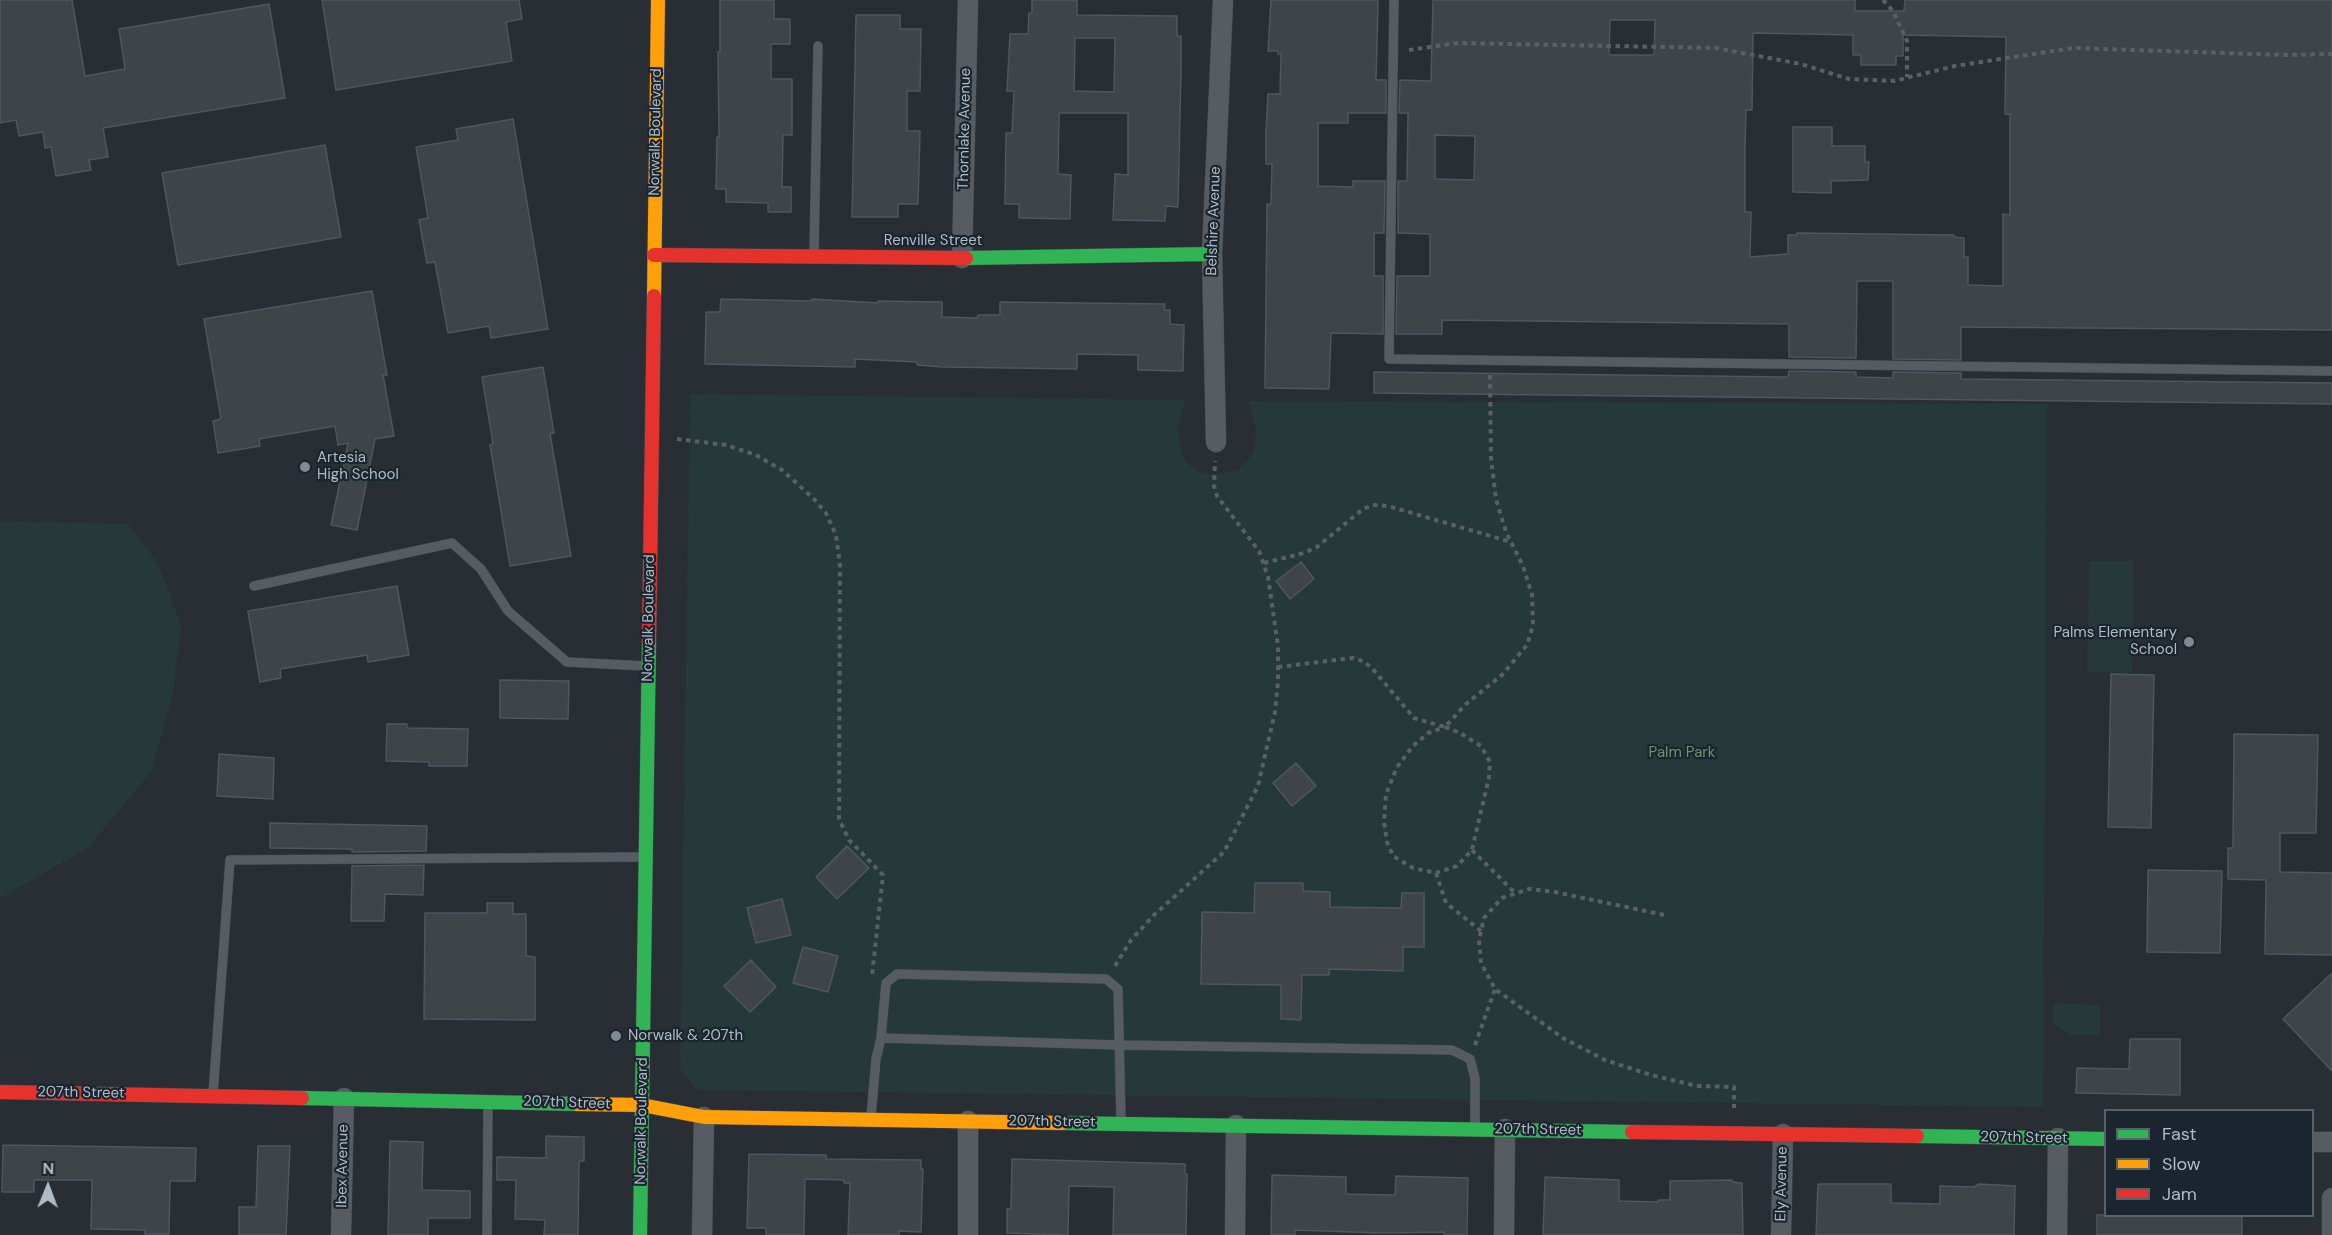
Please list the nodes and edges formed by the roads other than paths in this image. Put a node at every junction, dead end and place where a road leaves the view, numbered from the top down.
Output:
1 (658, 0) edge
2 (968, 0) edge
3 (1222, 0) edge
4 (1394, 0) edge
5 (818, 46) dead end
6 (1212, 254) junction
7 (654, 255) junction
8 (814, 256) junction
9 (962, 258) junction
10 (2332, 371) edge
11 (1216, 442) road end
12 (254, 586) dead end
13 (649, 666) junction
14 (646, 856) junction
15 (881, 1038) junction
16 (1119, 1045) junction
17 (0, 1092) edge
18 (213, 1096) junction
19 (344, 1098) junction
20 (489, 1101) junction
21 (642, 1105) junction
22 (704, 1117) junction
23 (871, 1119) junction
24 (968, 1121) junction
25 (1121, 1123) junction
26 (1236, 1125) junction
27 (1475, 1129) junction
28 (1505, 1129) junction
29 (1783, 1134) junction
30 (2058, 1138) junction
31 (2104, 1139) edge
32 (2314, 1142) edge
33 (2332, 1142) edge
34 (2332, 1198) edge
35 (341, 1235) edge
36 (487, 1235) edge
37 (640, 1235) edge
38 (702, 1235) edge
39 (968, 1235) edge
40 (1235, 1235) edge
41 (1504, 1235) edge
42 (1781, 1235) edge
43 (2057, 1235) edge
44 (2332, 1235) edge

1 - 7 street, Norwalk Boulevard
2 - 9 street, Thornlake Avenue
3 - 6 street, Belshire Avenue
4 - 10 lane
5 - 8 lane
6 - 9 street, Renville Street
6 - 11 street, Belshire Avenue
7 - 8 street, Renville Street
7 - 13 street, Norwalk Boulevard
8 - 9 street, Renville Street
12 - 13 lane
13 - 14 street, Norwalk Boulevard
14 - 18 lane
14 - 21 street, Norwalk Boulevard
15 - 16 lane
15 - 16 lane
15 - 23 lane
16 - 25 lane
16 - 27 lane
17 - 18 street, 207th Street
18 - 19 street, 207th Street
19 - 20 street, 207th Street
19 - 35 street, Ibex Avenue
20 - 21 street, 207th Street
20 - 36 lane
21 - 22 street, 207th Street
21 - 37 street, Norwalk Boulevard
22 - 23 street, 207th Street
22 - 38 street
23 - 24 street, 207th Street
24 - 25 street, 207th Street
24 - 39 street
25 - 26 street, 207th Street
26 - 27 street, 207th Street
26 - 40 street
27 - 28 street, 207th Street
28 - 29 street, 207th Street
28 - 41 street
29 - 30 street, 207th Street
29 - 42 street, Ely Avenue
30 - 31 street, 207th Street
30 - 43 street
32 - 33 street
34 - 44 street

